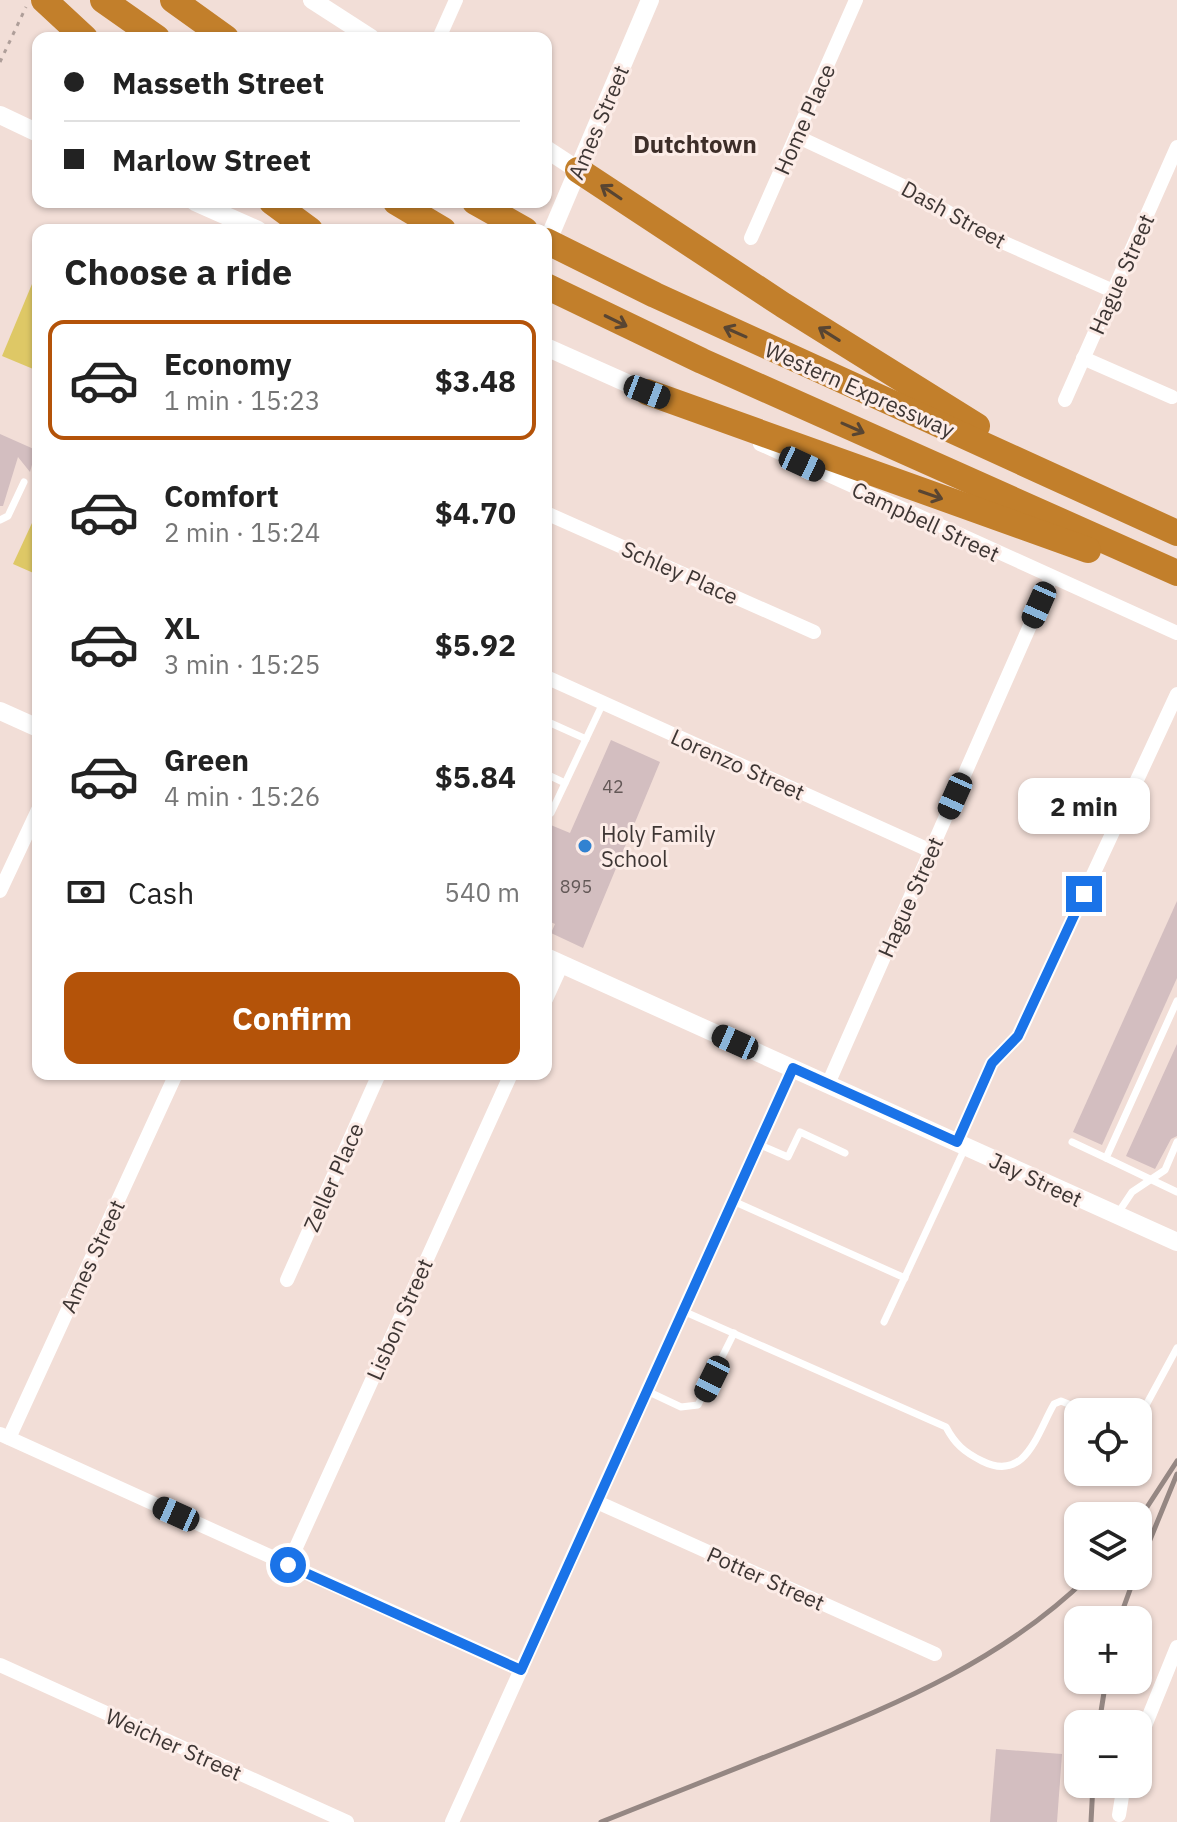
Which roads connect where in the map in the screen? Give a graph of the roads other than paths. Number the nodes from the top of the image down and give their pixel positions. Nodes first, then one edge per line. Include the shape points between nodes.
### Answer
1 (44, 0) edge
2 (103, 0) edge
3 (173, 0) edge
4 (312, 0) edge
5 (456, 0) edge
6 (650, 0) edge
7 (856, 0) edge
8 (79, 32) edge
9 (148, 32) edge
10 (218, 32) edge
11 (362, 32) edge
12 (442, 32) edge
13 (0, 115) edge
14 (32, 130) edge
15 (796, 136) junction
16 (1177, 147) edge
17 (552, 153) edge
18 (578, 170) junction
19 (208, 208) edge
20 (280, 208) edge
21 (406, 208) edge
22 (486, 208) edge
23 (242, 224) edge
24 (302, 224) edge
25 (433, 224) edge
26 (514, 224) edge
27 (552, 230) edge
28 (751, 238) dead end
29 (552, 246) edge
30 (552, 289) edge
31 (1113, 291) junction
32 (552, 350) edge
33 (1083, 358) junction
34 (647, 392) junction
35 (1172, 397) dead end
36 (1065, 400) dead end
37 (24, 482) dead end
38 (552, 516) edge
39 (0, 520) edge
40 (1170, 530) edge
41 (1177, 573) edge
42 (1051, 578) junction
43 (1177, 581) edge
44 (814, 632) dead end
45 (1177, 633) edge
46 (552, 680) edge
47 (1177, 694) edge
48 (603, 703) junction
49 (0, 711) edge
50 (552, 724) edge
51 (32, 725) edge
52 (586, 739) junction
53 (552, 777) edge
54 (565, 783) junction
55 (552, 811) edge
56 (32, 823) edge
57 (931, 851) junction
58 (0, 891) edge
59 (554, 960) edge
60 (1177, 1001) edge
61 (793, 1068) junction
62 (173, 1080) edge
63 (376, 1080) edge
64 (508, 1080) edge
65 (828, 1084) junction
66 (1072, 1142) dead end
67 (1177, 1142) edge
68 (758, 1144) junction
69 (962, 1144) junction
70 (845, 1153) dead end
71 (1106, 1158) junction
72 (1149, 1180) junction
73 (1177, 1192) edge
74 (733, 1201) junction
75 (1117, 1215) junction
76 (1177, 1242) edge
77 (905, 1278) junction
78 (287, 1280) dead end
79 (683, 1311) junction
80 (884, 1322) dead end
81 (734, 1333) junction
82 (1177, 1348) edge
83 (647, 1391) junction
84 (1150, 1398) edge
85 (1064, 1402) edge
86 (4, 1436) edge
87 (597, 1502) junction
88 (288, 1565) junction
89 (1177, 1647) edge
90 (935, 1654) dead end
91 (0, 1665) edge
92 (521, 1670) junction
93 (1151, 1710) edge
94 (1122, 1798) edge
95 (1119, 1815) dead end
96 (347, 1822) edge
97 (452, 1822) edge

1 - 8 highway
2 - 9 highway
3 - 10 highway
4 - 11 street
5 - 12 street
6 - 18 street, Ames Street
7 - 15 street, Home Place
13 - 14 street
15 - 28 street, Home Place
15 - 31 street, Dash Street via 901,185 989,236
16 - 31 street, Hague Street
17 - 18 street
18 - 27 street, Ames Street
40 -> 18 highway via 951,411
19 - 23 street
20 - 24 highway
21 - 25 highway
22 - 26 highway
40 -> 29 highway, Western Expressway
30 -> 41 highway, Western Expressway
31 - 33 street, Hague Street
32 - 34 street, Campbell Street
33 - 35 street
33 - 36 street, Hague Street
34 - 42 street, Campbell Street
34 -> 43 highway
37 - 39 lane via 8,516
38 - 44 street, Schley Place
42 - 45 street, Campbell Street
42 - 57 street, Hague Street
46 - 48 street, Lorenzo Street
47 - 69 street via 1018,1036 992,1063
48 - 52 lane
48 - 57 street, Lorenzo Street
49 - 51 street
50 - 52 lane
52 - 54 lane
53 - 54 lane
54 - 55 lane
56 - 58 street
57 - 65 street, Hague Street
59 - 61 street, Jay Street
60 - 71 lane
61 - 65 street, Jay Street
61 - 68 street
62 - 86 street, Ames Street
63 - 78 street, Zeller Place
64 - 88 street, Lisbon Street
65 - 69 street, Jay Street
66 - 71 lane
67 - 72 lane via 1165,1170
68 - 70 lane via 788,1157 800,1132
68 - 74 street
69 - 75 street, Jay Street
69 - 77 lane
71 - 72 lane
72 - 73 lane
72 - 75 lane via 1132,1192
74 - 77 lane
74 - 79 street
75 - 76 street, Jay Street
77 - 80 lane
79 - 81 lane
79 - 83 street
81 - 83 lane via 698,1405 681,1407
81 - 85 lane via 946,1427 955,1445 994,1466 1005,1468 1024,1458 1054,1404
82 - 84 lane
83 - 87 street
86 - 88 street
87 - 90 street, Potter Street
87 - 92 street
88 - 92 street
89 - 93 street
91 - 96 street, Weicher Street
92 - 97 street
94 - 95 street

